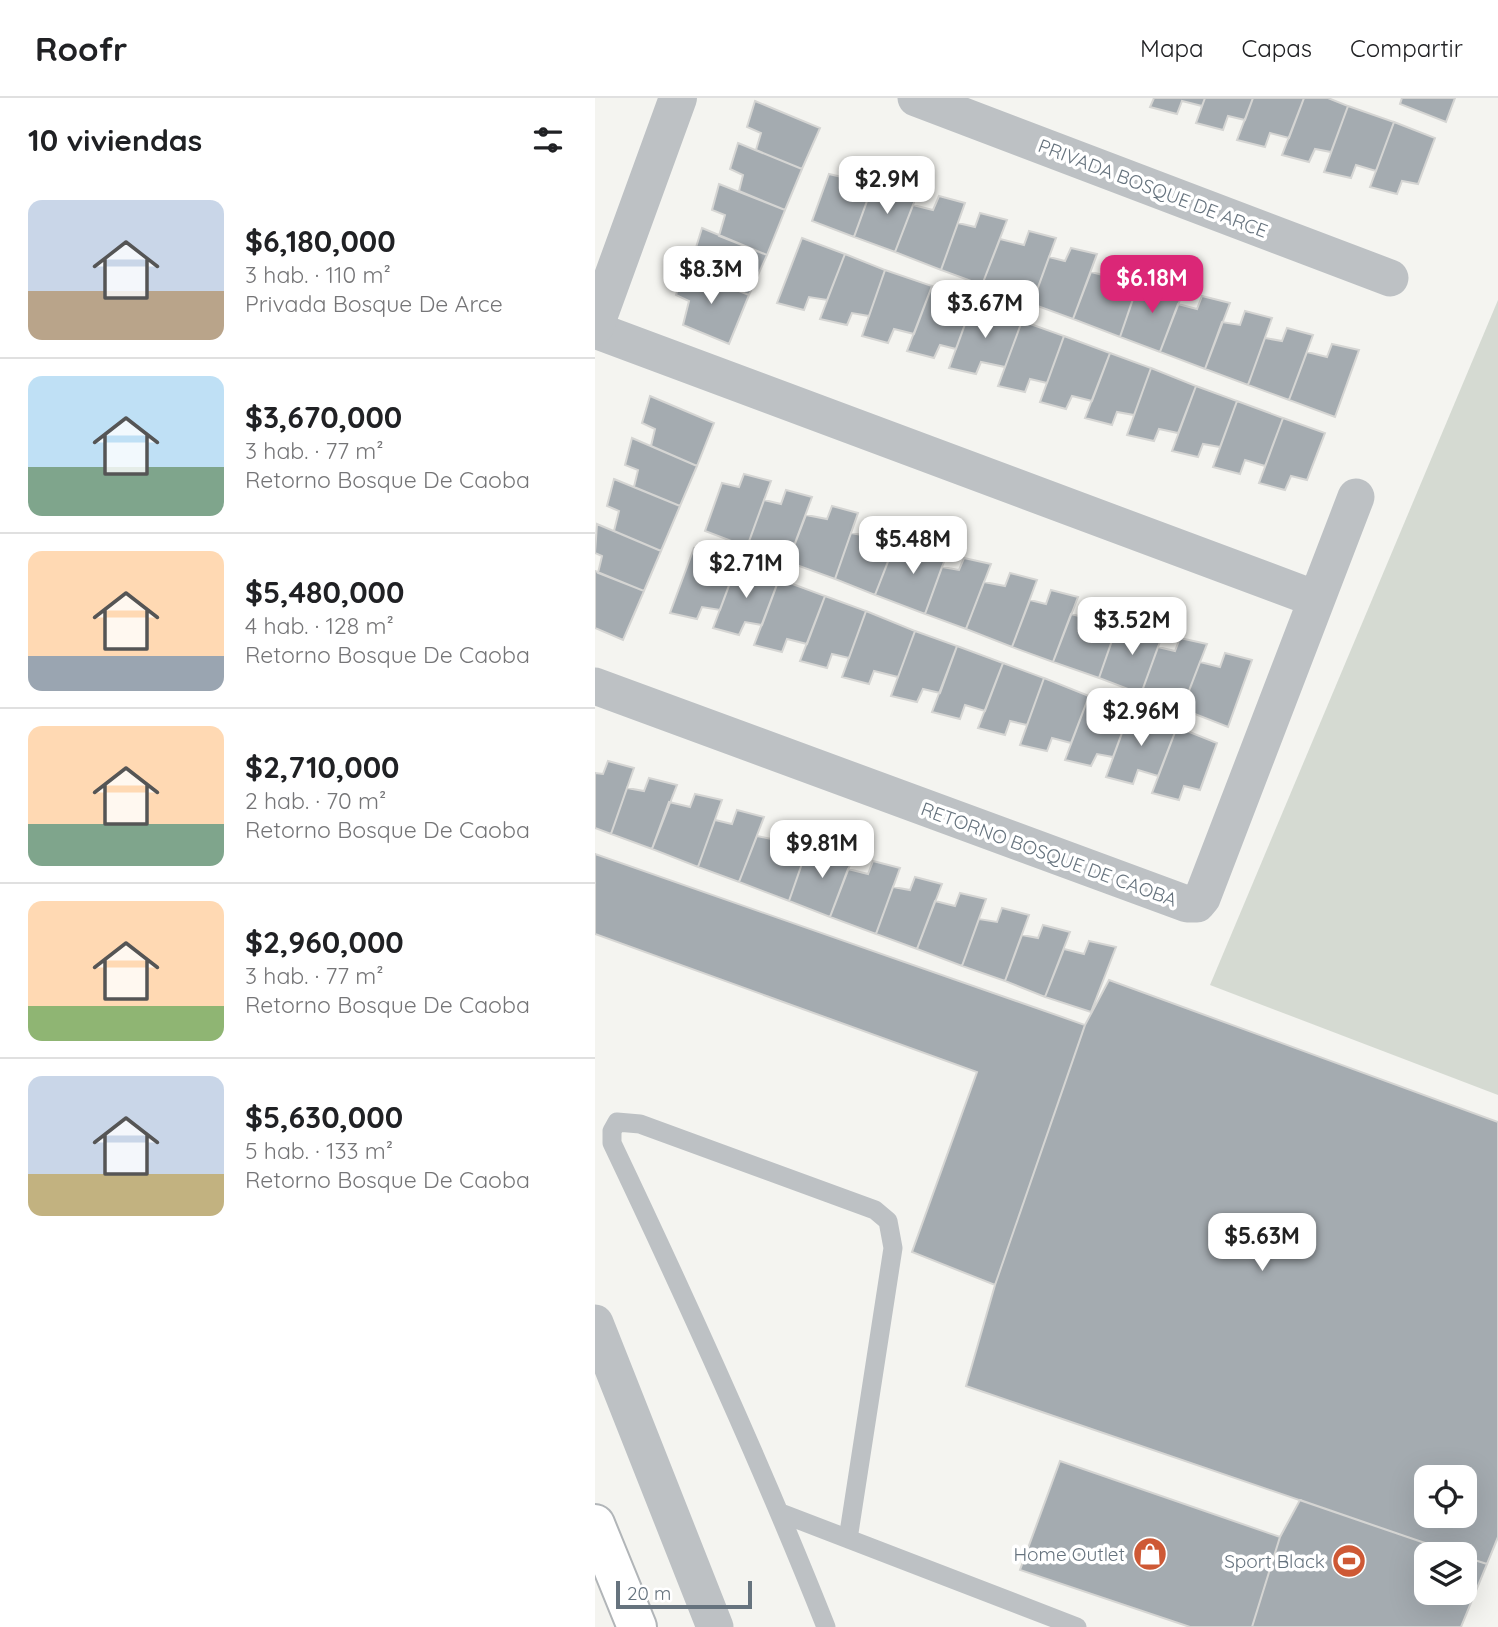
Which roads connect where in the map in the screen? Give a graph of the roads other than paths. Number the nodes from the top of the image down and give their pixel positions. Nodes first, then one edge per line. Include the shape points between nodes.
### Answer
1 (678, 98) edge
2 (916, 98) edge
3 (1390, 278) dead end
4 (595, 328) edge
5 (1356, 496) dead end
6 (1316, 599) junction
7 (595, 686) edge
8 (595, 1323) edge
9 (781, 1513) junction
10 (595, 1524) edge
11 (848, 1539) junction
12 (637, 1627) edge
13 (715, 1627) edge
14 (826, 1627) edge
15 (1077, 1627) edge

1 - 4 street
2 - 3 street, PRIVADA BOSQUE DE ARCE
4 - 6 street
5 - 6 street, RETORNO BOSQUE DE CAOBA
6 - 7 street, RETORNO BOSQUE DE CAOBA via 1197,904
8 - 13 street
9 - 11 lane
9 - 11 lane via 612,1143 617,1122 640,1124 862,1205 888,1221 893,1248
9 - 14 lane
10 - 12 main road
11 - 15 lane

